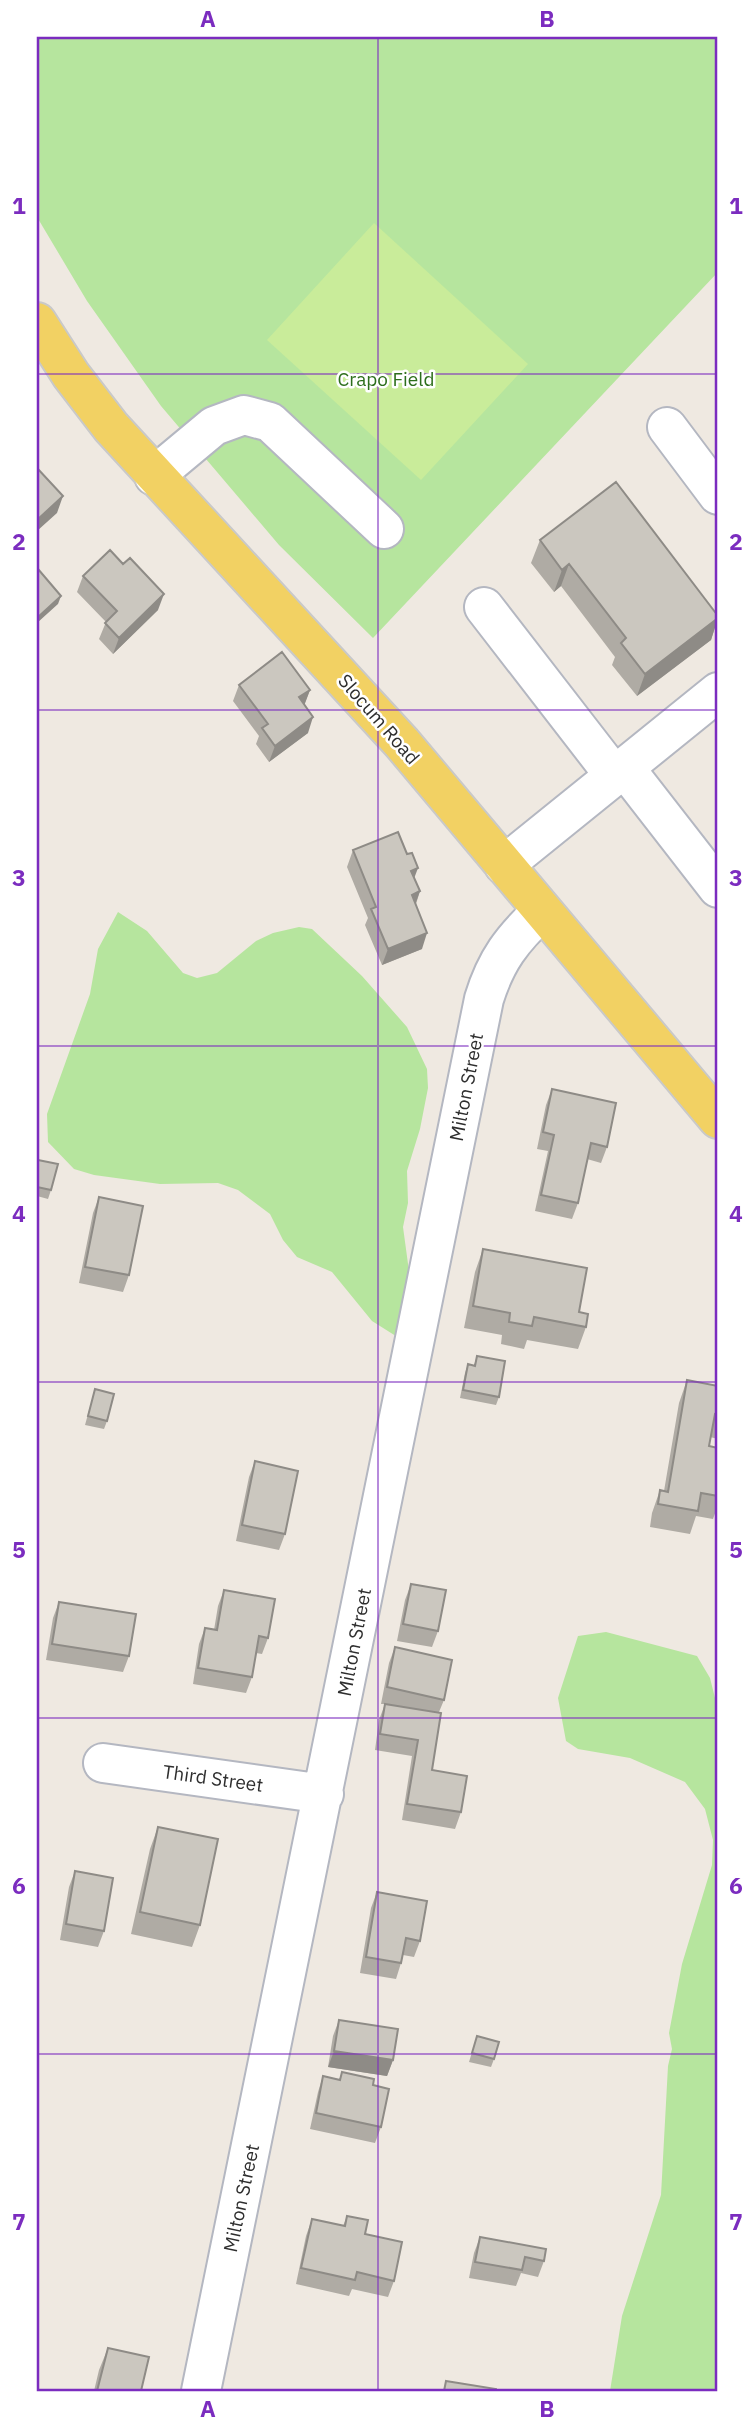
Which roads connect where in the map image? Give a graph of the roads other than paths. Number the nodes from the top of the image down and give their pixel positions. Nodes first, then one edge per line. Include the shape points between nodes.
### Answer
1 (37, 322) edge
2 (667, 427) dead end
3 (154, 476) junction
4 (718, 495) edge
5 (384, 529) dead end
6 (484, 607) dead end
7 (718, 692) edge
8 (619, 771) junction
9 (504, 865) junction
10 (718, 888) edge
11 (542, 911) junction
12 (718, 1119) edge
13 (103, 1763) dead end
14 (324, 1794) junction
15 (201, 2391) edge

1 - 3 main road, Slocum Road via 71,375
2 - 4 street
3 - 5 street via 214,426 244,415 271,422
3 - 9 main road, Slocum Road via 331,664
6 - 8 street
7 - 8 street
8 - 9 street
8 - 10 street
9 - 11 main road, Slocum Road
11 - 12 main road, Slocum Road
11 - 14 street, Milton Street via 502,955 484,999
13 - 14 street, Third Street
14 - 15 street, Milton Street

